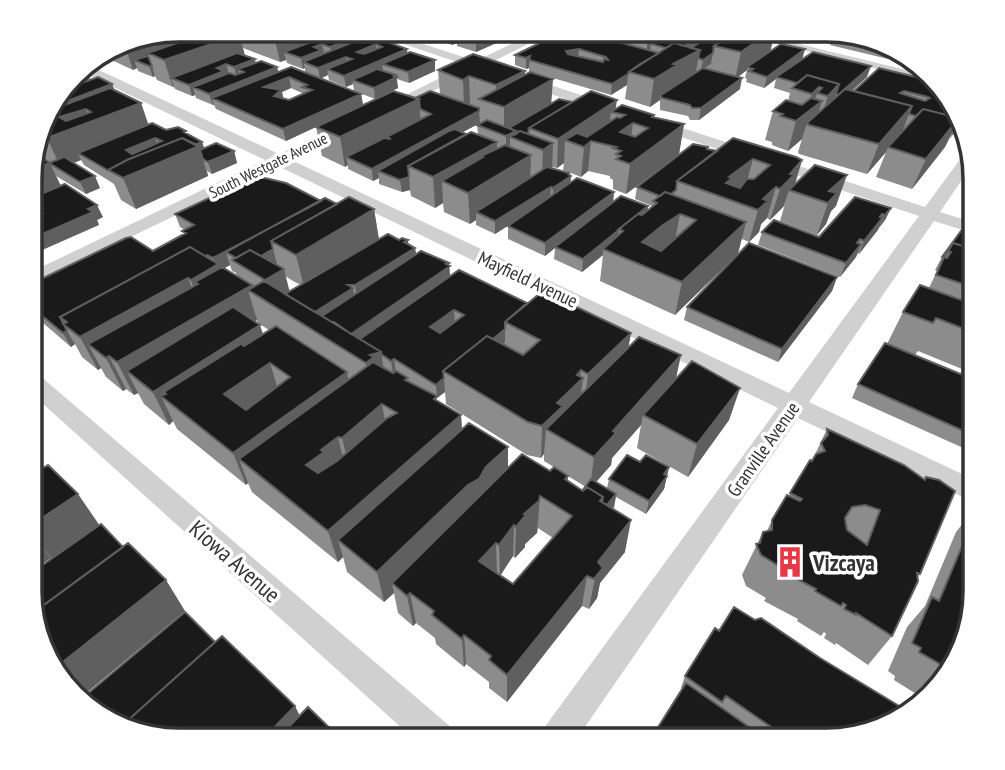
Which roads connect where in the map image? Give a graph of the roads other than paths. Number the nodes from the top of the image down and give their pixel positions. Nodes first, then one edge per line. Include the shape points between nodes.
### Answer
1 (405, 42) edge
2 (525, 42) edge
3 (777, 42) edge
4 (477, 65) junction
5 (94, 72) edge
6 (915, 75) edge
7 (619, 112) edge
8 (646, 121) edge
9 (278, 159) junction
10 (962, 168) edge
11 (929, 214) junction
12 (963, 225) edge
13 (42, 274) edge
14 (42, 391) edge
15 (794, 405) junction
16 (963, 486) edge
17 (426, 728) edge
18 (565, 728) edge

1 - 4 street
2 - 4 street, South Westgate Avenue
3 - 6 street
4 - 7 street
4 - 9 street, South Westgate Avenue
5 - 9 street, Mayfield Avenue
8 - 11 street
9 - 13 street, South Westgate Avenue
9 - 15 street, Mayfield Avenue
10 - 11 street, Granville Avenue
11 - 12 street
11 - 15 street, Granville Avenue
14 - 17 street, Kiowa Avenue
15 - 16 street, Mayfield Avenue
15 - 18 street, Granville Avenue

